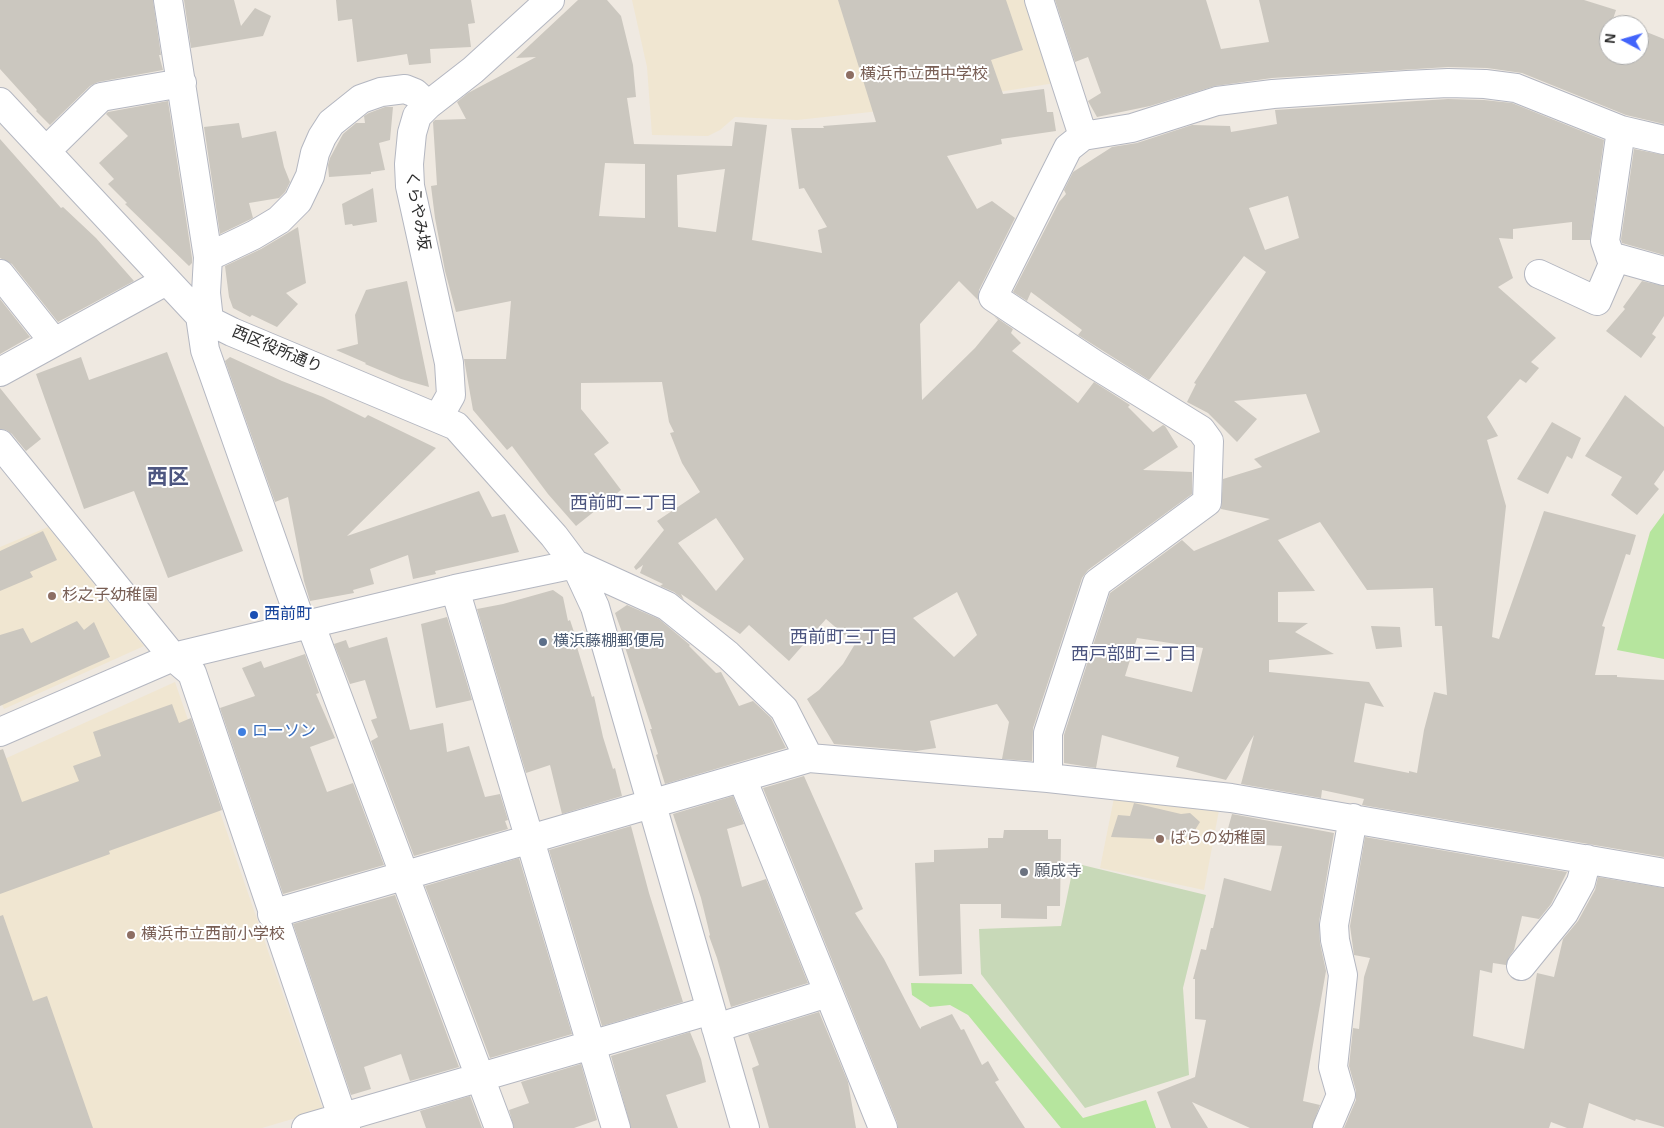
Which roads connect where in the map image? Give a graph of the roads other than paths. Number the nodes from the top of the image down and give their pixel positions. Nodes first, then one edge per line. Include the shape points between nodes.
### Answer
1 (168, 0) edge
2 (550, 0) edge
3 (1039, 0) edge
4 (182, 83) junction
5 (0, 102) edge
6 (428, 105) junction
7 (1621, 130) junction
8 (1083, 136) junction
9 (1664, 140) edge
10 (46, 151) junction
11 (1610, 256) junction
12 (208, 257) junction
13 (1664, 271) edge
14 (0, 274) edge
15 (1539, 274) dead end
16 (166, 281) junction
17 (204, 318) junction
18 (54, 342) junction
19 (0, 372) edge
20 (438, 418) junction
21 (0, 444) edge
22 (575, 564) junction
23 (455, 589) junction
24 (306, 624) junction
25 (173, 657) junction
26 (0, 732) edge
27 (809, 758) junction
28 (742, 778) junction
29 (1048, 778) junction
30 (652, 804) junction
31 (1353, 818) junction
32 (530, 839) junction
33 (1587, 859) junction
34 (1664, 872) edge
35 (405, 876) junction
36 (272, 914) junction
37 (1522, 966) dead end
38 (828, 993) junction
39 (713, 1019) junction
40 (590, 1045) junction
41 (481, 1077) junction
42 (344, 1122) edge
43 (306, 1128) edge
44 (499, 1128) edge
45 (616, 1128) edge
46 (745, 1128) edge
47 (883, 1128) edge
48 (1327, 1128) edge

1 - 4 street
2 - 6 street, くらやみ坂 via 473,70
3 - 8 street
4 - 10 street via 101,97
4 - 12 street
5 - 10 street, 西区役所通り
6 - 12 street via 405,89 381,92 361,100 331,123 322,137 298,201 279,220
6 - 20 street, くらやみ坂 via 417,116 408,164 415,213 449,363 451,396
7 - 8 street via 1516,88 1448,83 1217,101 1132,128
7 - 9 street
7 - 11 street via 1605,241
8 - 29 street via 1068,148 993,297 1201,430 1209,442 1207,502 1097,583 1048,733
10 - 16 street, 西区役所通り
11 - 13 street
11 - 15 street via 1613,264 1597,301
12 - 17 street
14 - 18 street
16 - 17 street, 西区役所通り
16 - 18 street
17 - 20 street, 西区役所通り
17 - 24 street via 205,350
18 - 19 street
20 - 22 street, 西区役所通り via 456,426
21 - 25 street
22 - 23 street
22 - 27 street via 667,606 728,655 784,709
22 - 30 street, 西区役所通り via 595,607
23 - 24 street
23 - 32 street
24 - 25 street
24 - 35 street
25 - 26 street
25 - 36 street via 192,673
27 - 28 street
27 - 29 street
28 - 30 street
28 - 38 street
29 - 31 street via 1230,798
30 - 32 street
30 - 39 street, 西区役所通り
31 - 33 street
31 - 48 street via 1334,925 1342,975 1333,1068 1341,1095
32 - 35 street
32 - 40 street
33 - 34 street
33 - 37 street via 1581,882 1567,907
35 - 36 street
35 - 41 street
36 - 42 street
38 - 39 street
38 - 47 street
39 - 40 street
39 - 46 street, 西区役所通り
40 - 41 street
40 - 45 street
41 - 42 street
41 - 44 street
42 - 43 street

